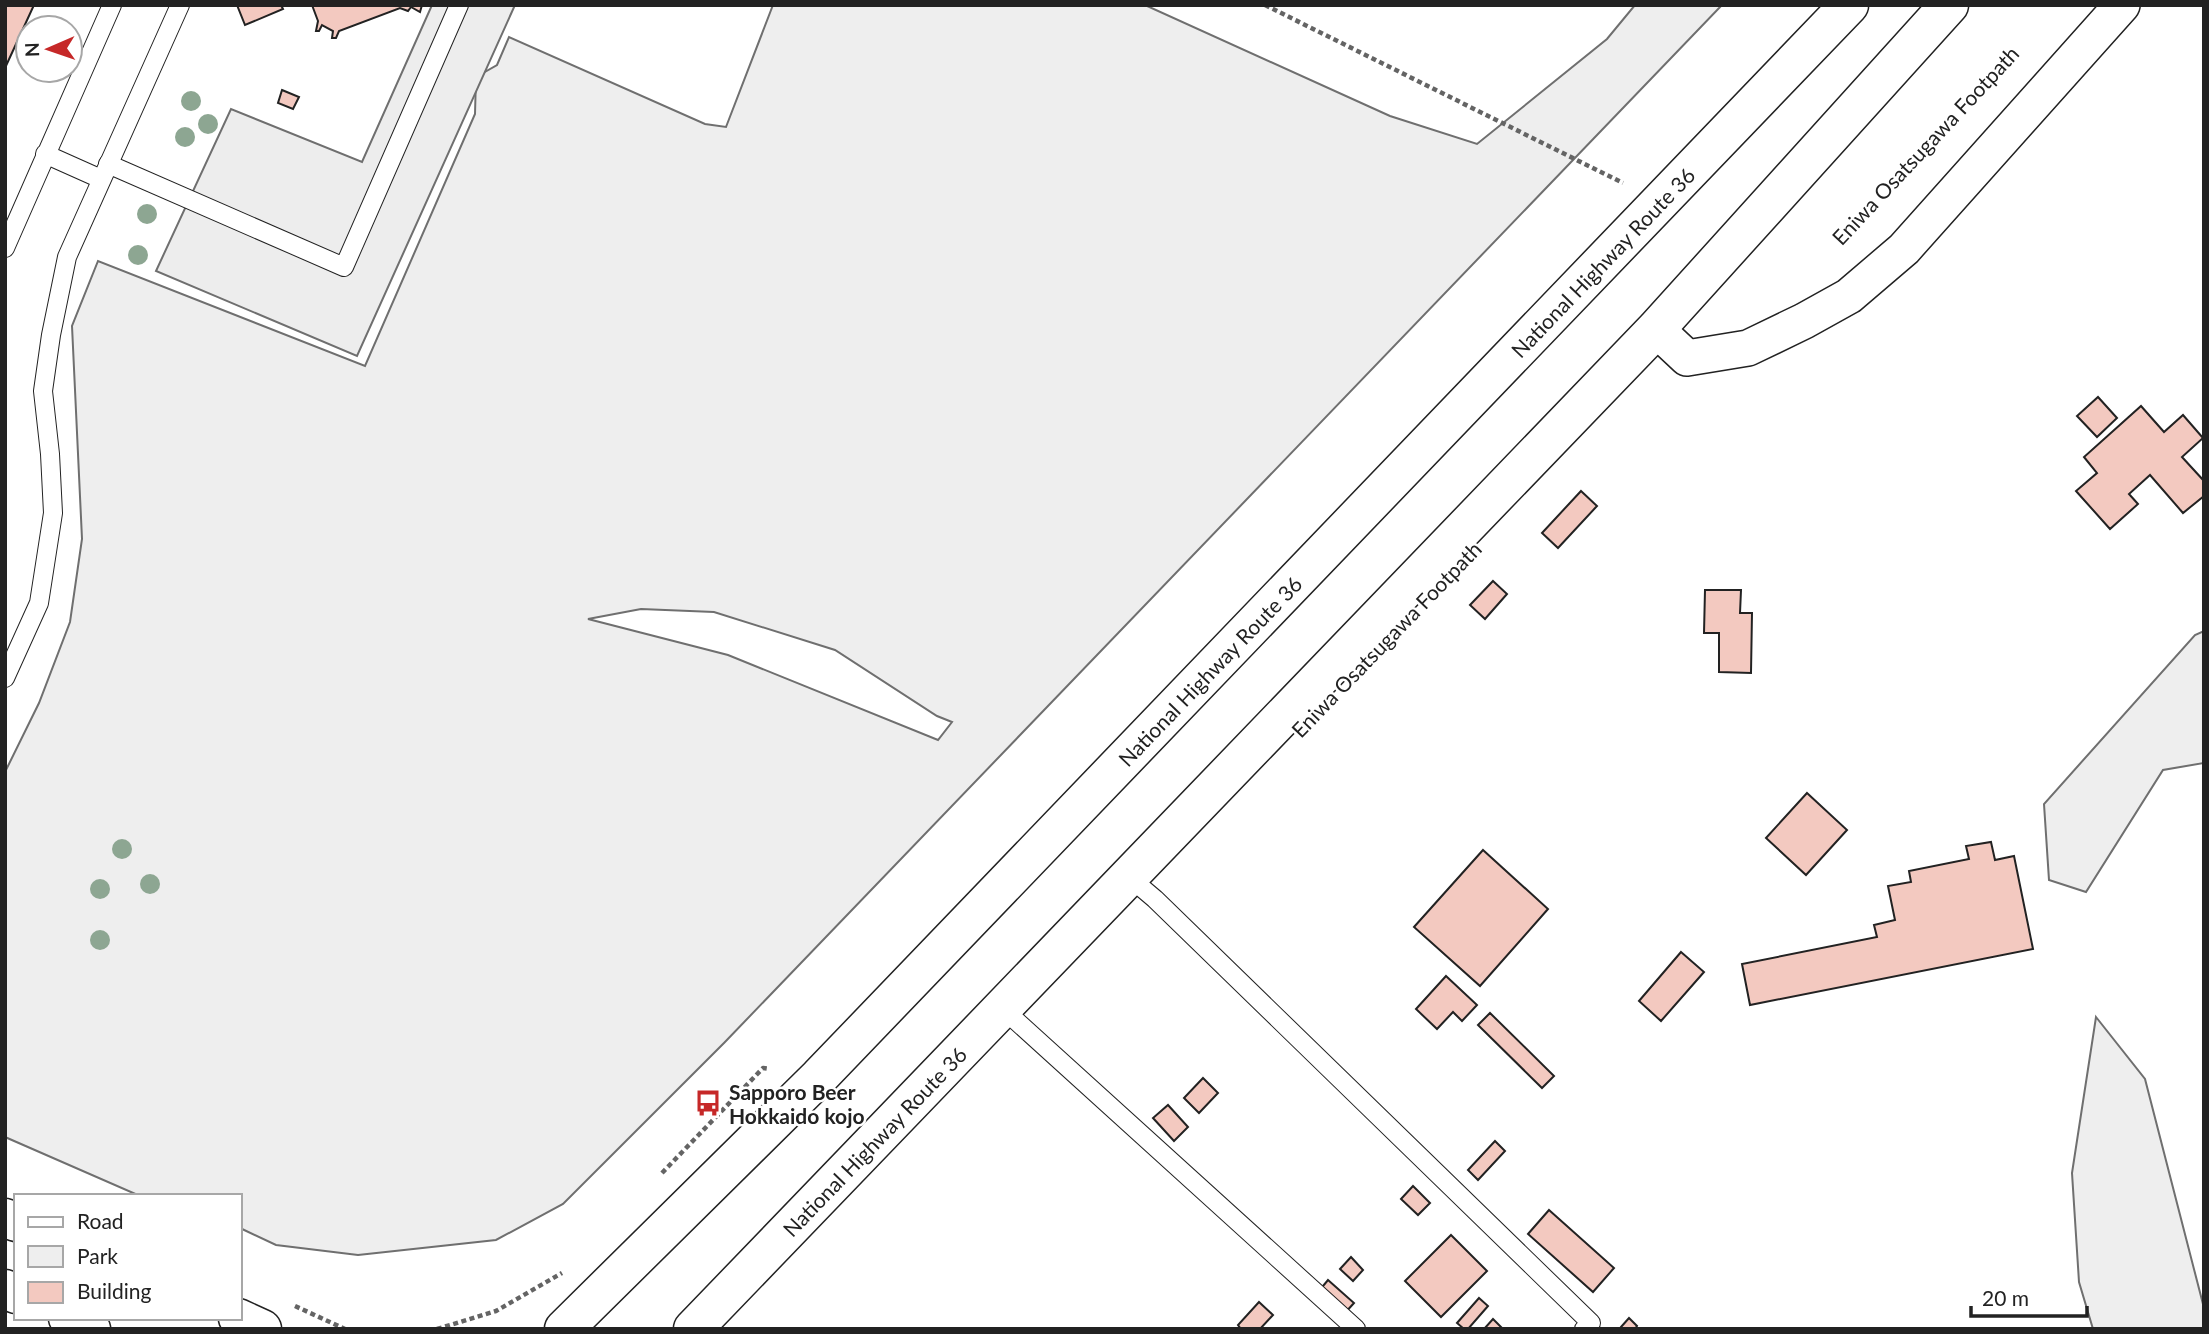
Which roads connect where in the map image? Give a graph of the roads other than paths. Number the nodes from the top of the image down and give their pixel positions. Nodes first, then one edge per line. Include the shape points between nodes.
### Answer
1 (112, 5) edge
2 (180, 5) edge
3 (459, 5) edge
4 (1849, 5) edge
5 (1949, 5) edge
6 (2122, 5) edge
7 (45, 154) junction
8 (105, 172) junction
9 (5, 248) edge
10 (1657, 329) junction
11 (5, 678) edge
12 (1129, 877) junction
13 (1002, 1008) junction
14 (72, 1320) edge
15 (242, 1320) edge
16 (91, 1329) edge
17 (262, 1329) edge
18 (564, 1329) edge
19 (693, 1329) edge
20 (1356, 1329) edge
21 (1584, 1329) edge

1 - 7 lane
2 - 8 lane
3 - 8 lane via 344,267
4 - 18 highway, National Highway Route 36 via 819,1077
5 - 10 highway, National Highway Route 36
6 - 10 street via 1904,249 1849,296 1748,348 1687,358
7 - 8 lane
7 - 9 lane
8 - 11 lane via 67,257 51,335 43,391 53,513 39,603
10 - 12 highway, National Highway Route 36
12 - 13 highway, National Highway Route 36
12 - 21 lane via 1591,1323
13 - 19 highway, National Highway Route 36
13 - 20 lane
14 - 16 highway
15 - 17 highway

